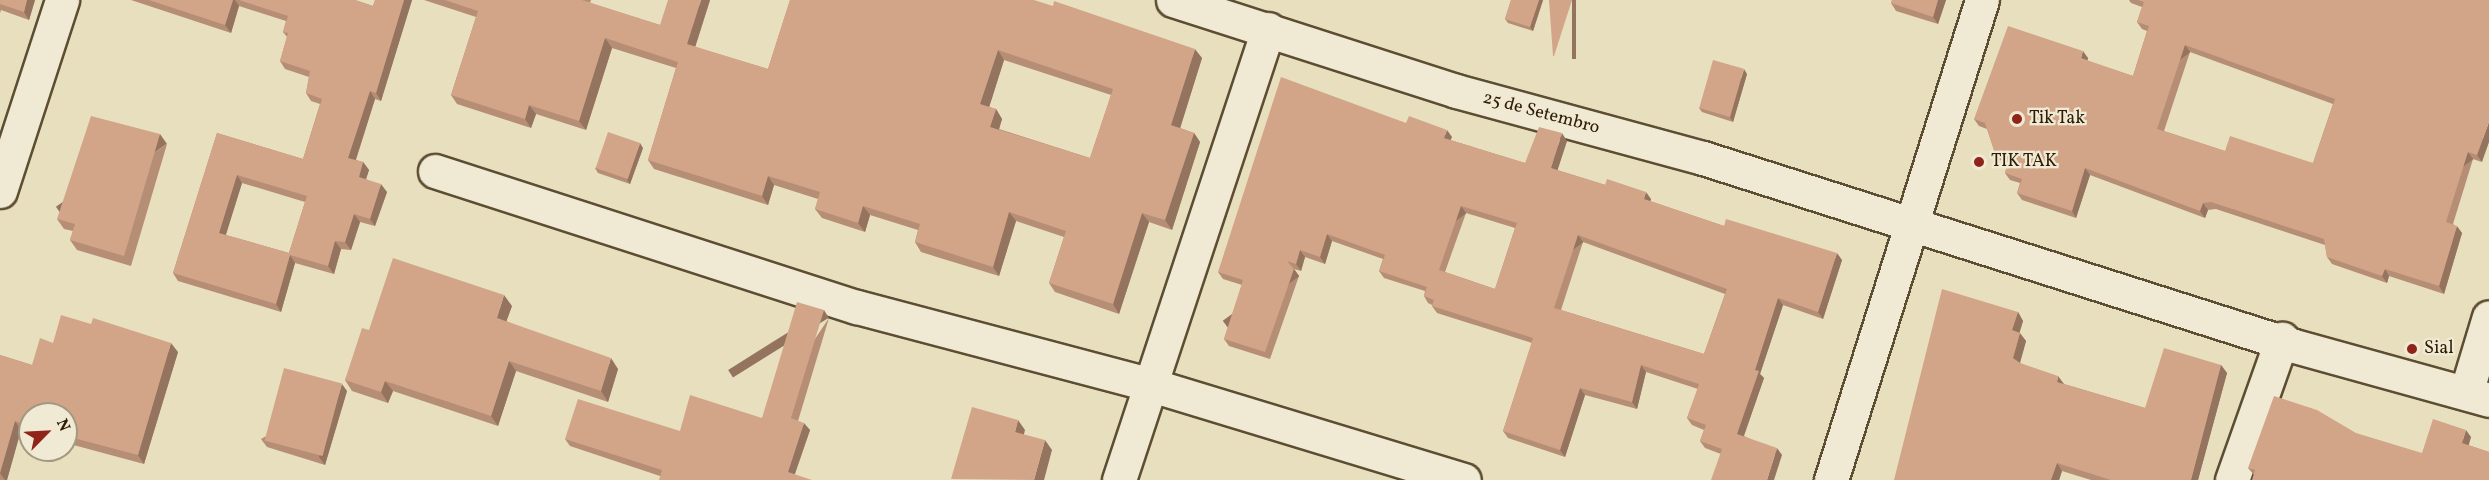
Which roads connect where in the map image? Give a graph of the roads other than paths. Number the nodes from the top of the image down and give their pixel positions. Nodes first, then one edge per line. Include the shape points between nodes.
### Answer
1 (62, 0) edge
2 (1173, 0) edge
3 (1982, 0) edge
4 (1268, 30) junction
5 (435, 171) dead end
6 (0, 191) edge
7 (1911, 223) junction
8 (2489, 317) edge
9 (2282, 339) junction
10 (1148, 384) junction
11 (2477, 397) edge
12 (1119, 480) edge
13 (1464, 480) edge
14 (1831, 480) edge
15 (2232, 480) edge

1 - 6 street
2 - 4 street, 25 de Setembro
3 - 7 street
4 - 7 street, 25 de Setembro via 1456,92 1703,158
4 - 10 street
5 - 10 street via 857,307
7 - 9 street, 25 de Setembro
7 - 14 street
8 - 11 street
9 - 11 street, 25 de Setembro
9 - 15 street
10 - 12 street
10 - 13 street

